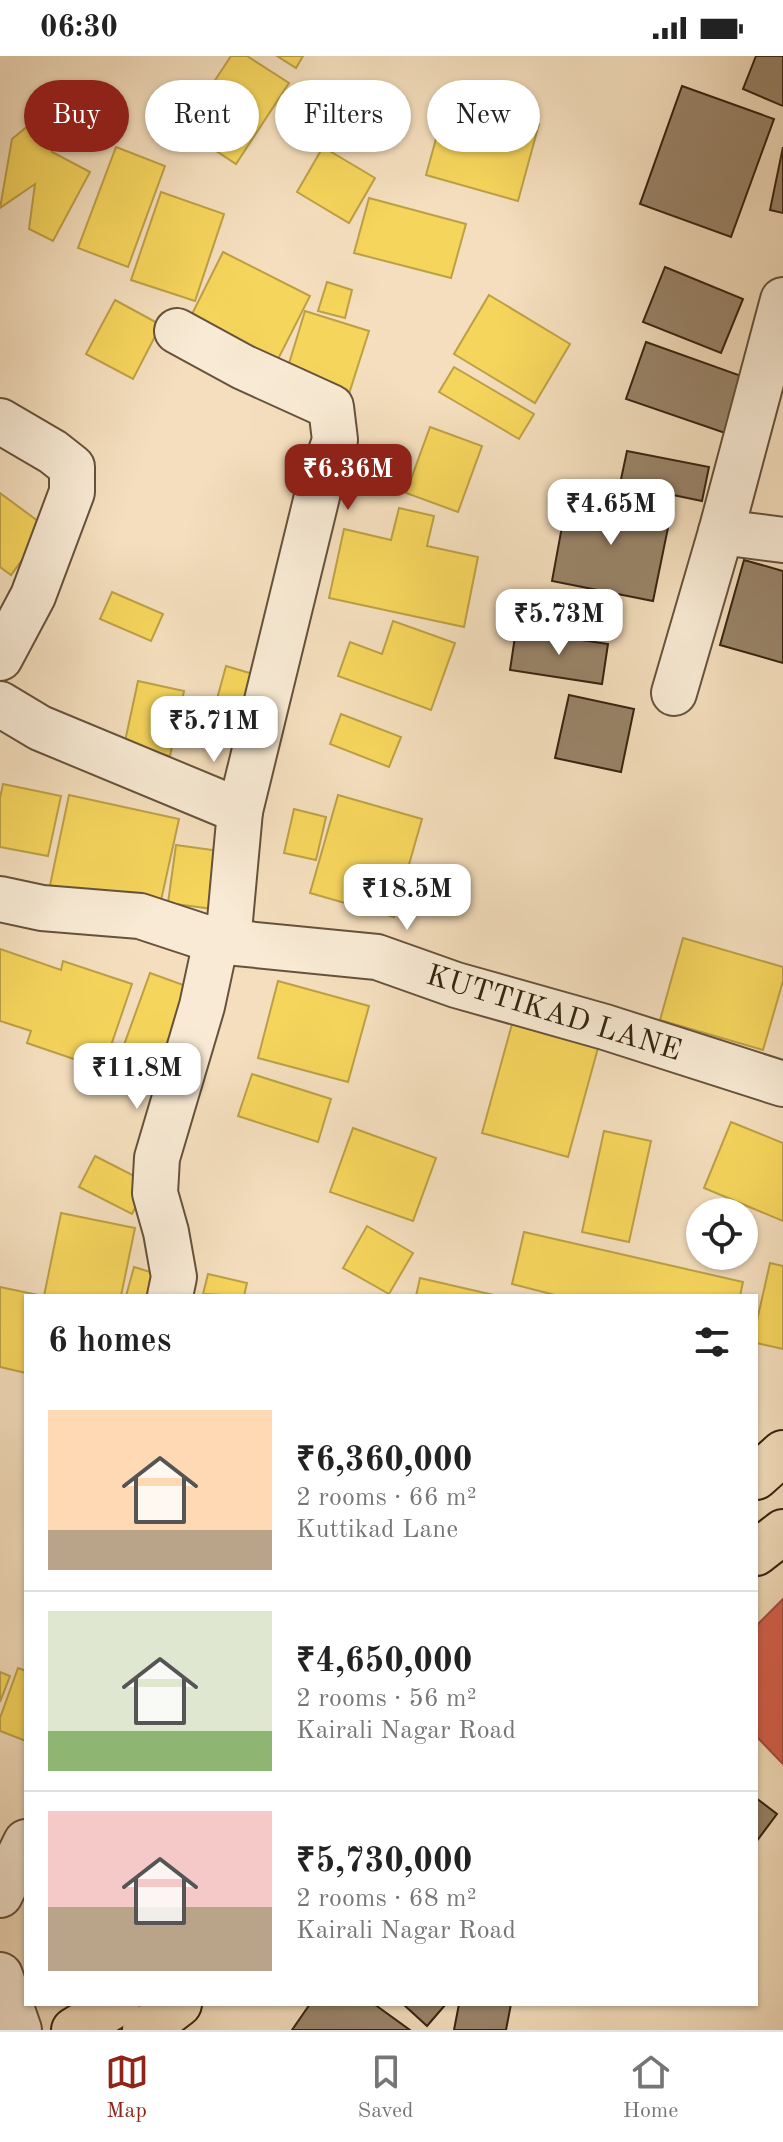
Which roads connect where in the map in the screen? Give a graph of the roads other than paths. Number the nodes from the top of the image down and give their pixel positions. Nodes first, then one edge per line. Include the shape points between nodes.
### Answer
1 (783, 300) edge
2 (177, 331) dead end
3 (0, 421) edge
4 (721, 532) junction
5 (783, 540) edge
6 (0, 658) edge
7 (674, 693) dead end
8 (0, 704) edge
9 (240, 811) junction
10 (0, 899) edge
11 (222, 941) junction
12 (783, 1084) edge
13 (170, 1294) edge
14 (783, 1453) edge
15 (758, 1475) edge
16 (783, 1532) edge
17 (758, 1551) edge
18 (24, 1846) edge
19 (0, 1895) edge
20 (0, 1975) edge
21 (114, 2006) edge
22 (176, 2006) edge
23 (19, 2030) edge
24 (74, 2030) edge
25 (145, 2030) edge

1 - 4 street
2 - 9 street via 331,407 335,440
3 - 6 street via 72,467 72,492 33,596
4 - 5 street
4 - 7 street
8 - 9 street via 40,728
9 - 11 street
10 - 11 street, KUTTIKAD LANE via 140,916
11 - 12 street, KUTTIKAD LANE via 377,957
11 - 13 street via 157,1158 155,1193 174,1277
14 - 15 main road
16 - 17 main road
18 - 19 street
20 - 23 street
21 - 24 main road
22 - 25 main road

